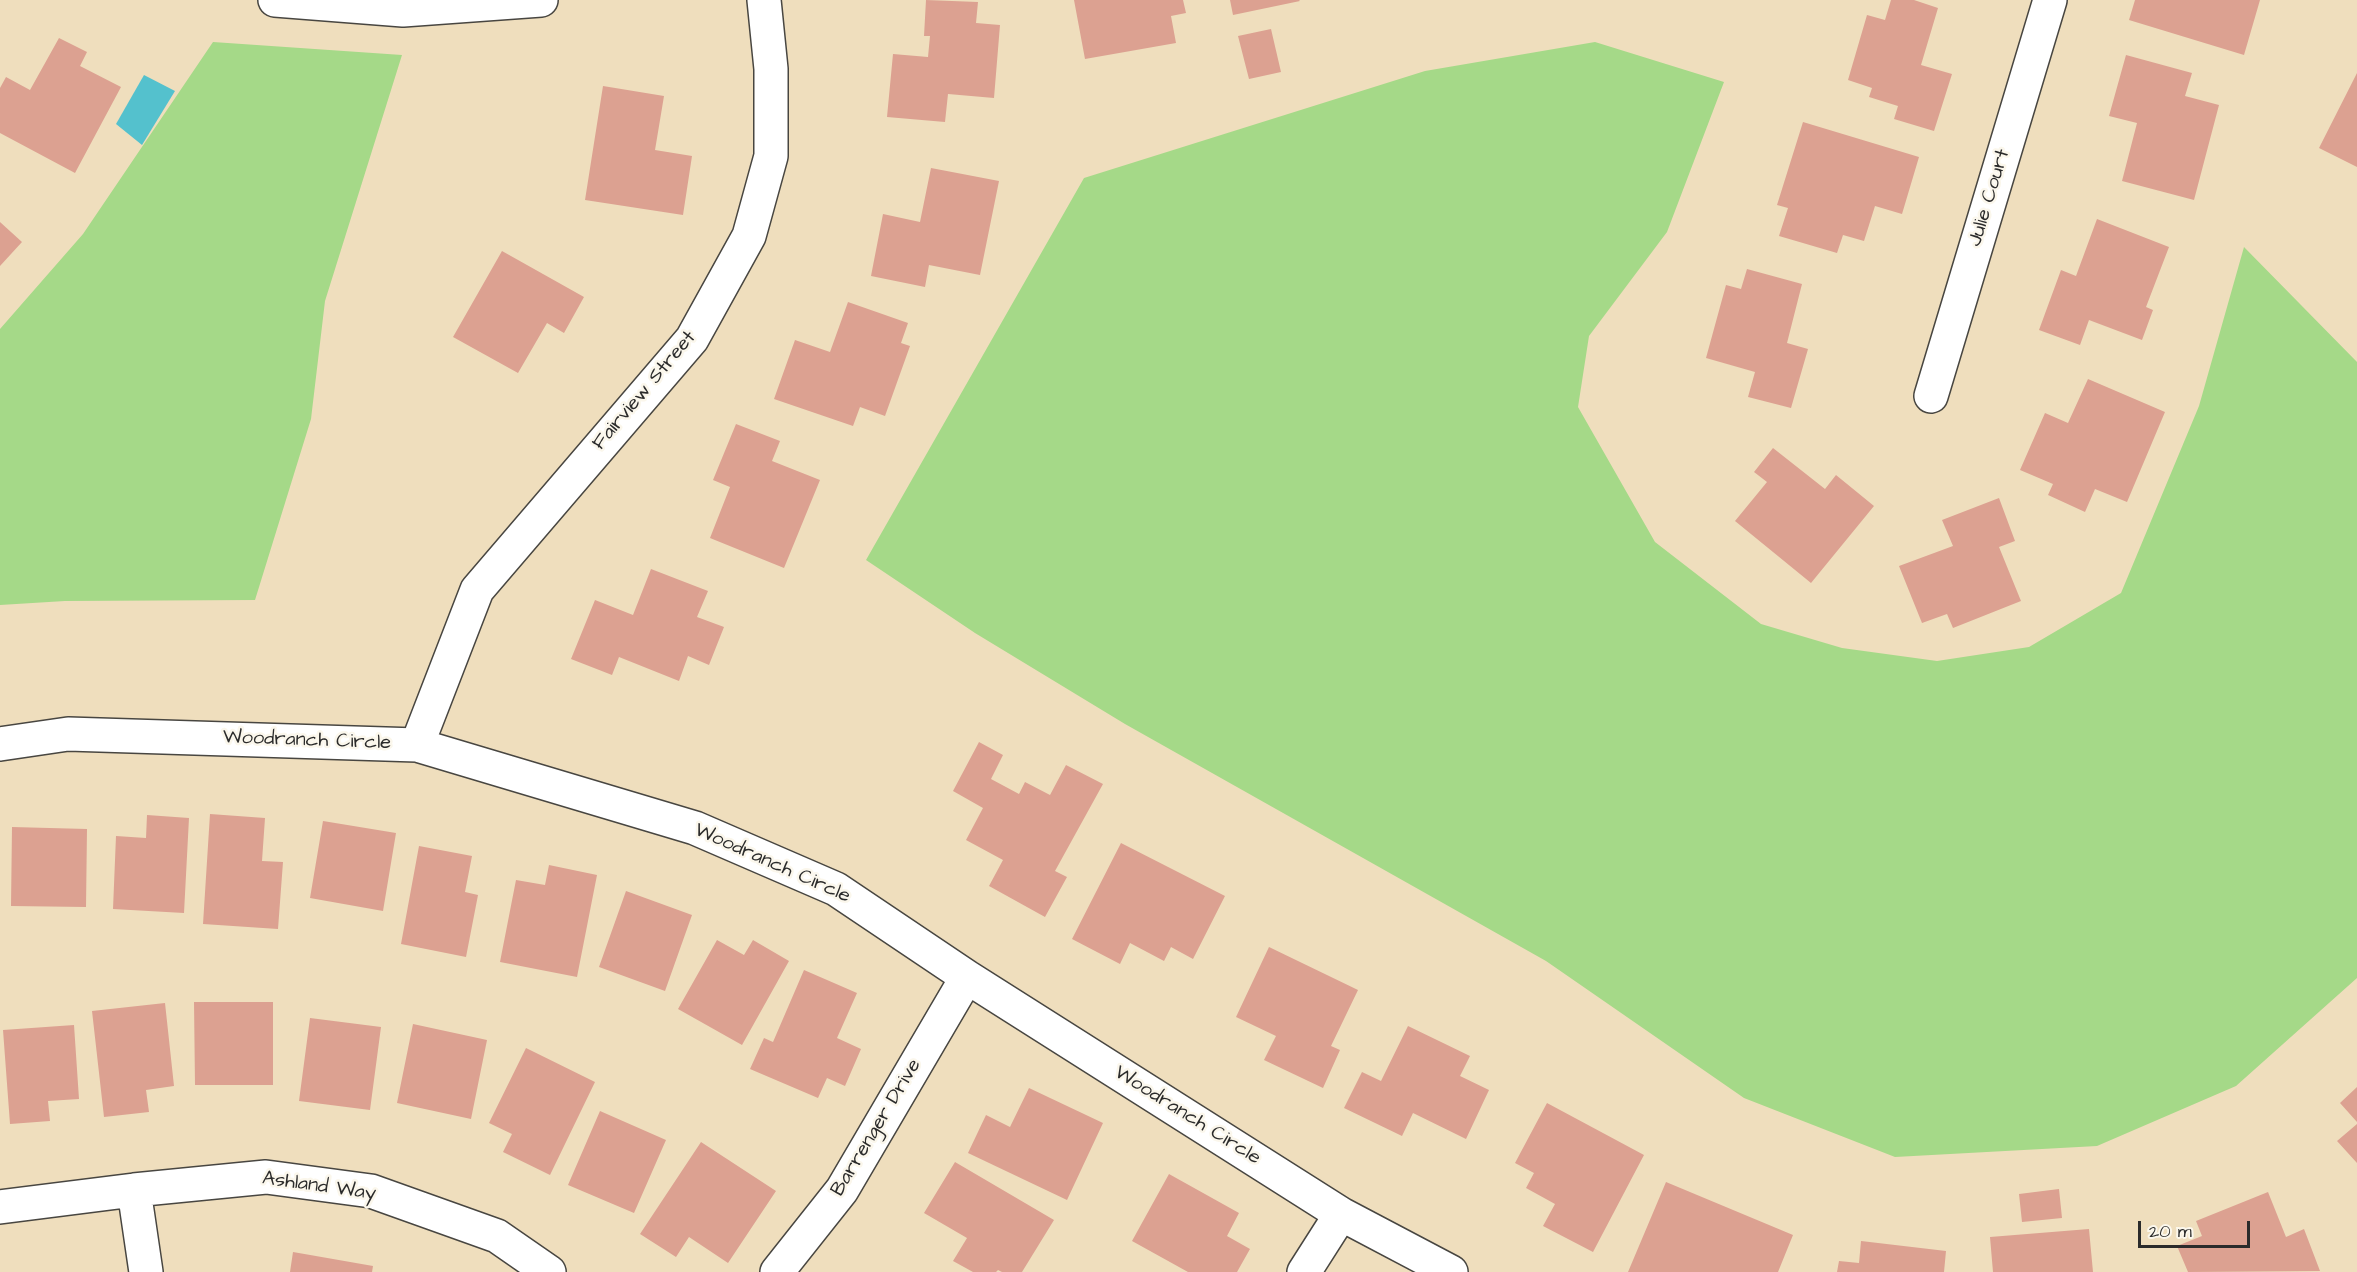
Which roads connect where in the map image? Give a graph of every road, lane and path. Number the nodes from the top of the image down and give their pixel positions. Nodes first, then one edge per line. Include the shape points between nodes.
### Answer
1 (275, 0) edge
2 (542, 0) edge
3 (764, 0) edge
4 (2050, 0) edge
5 (1931, 396) dead end
6 (0, 744) edge
7 (417, 745) junction
8 (967, 977) junction
9 (134, 1190) junction
10 (0, 1207) edge
11 (1341, 1214) junction
12 (146, 1272) edge
13 (549, 1272) edge
14 (777, 1272) edge
15 (1304, 1272) edge
16 (1451, 1272) edge

1 - 2 street via 403,10
3 - 7 street, Fairview Street via 771,69 771,156 749,236 692,339 477,590
4 - 5 street, Julie Court
6 - 7 street, Woodranch Circle via 68,734
7 - 8 street, Woodranch Circle via 695,828 836,889
8 - 11 street, Woodranch Circle
8 - 14 street, Barrenger Drive via 842,1190
9 - 10 street, Ashland Way
9 - 12 street
9 - 13 street, Ashland Way via 266,1177 371,1191 497,1236
11 - 15 street
11 - 16 street, Woodranch Circle

